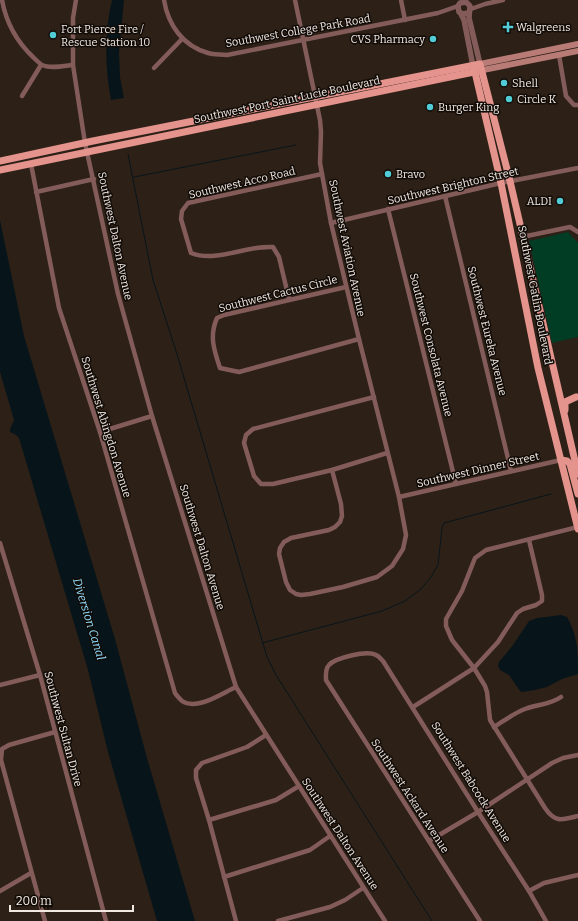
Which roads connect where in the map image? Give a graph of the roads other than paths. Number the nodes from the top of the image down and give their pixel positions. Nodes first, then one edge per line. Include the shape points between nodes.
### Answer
1 (2, 0) edge
2 (76, 0) edge
3 (164, 0) edge
4 (295, 0) edge
5 (400, 0) edge
6 (503, 0) edge
7 (464, 6) edge
8 (405, 20) junction
9 (182, 39) junction
10 (303, 41) junction
11 (578, 44) edge
12 (578, 51) edge
13 (559, 55) junction
14 (41, 64) junction
15 (73, 65) junction
16 (154, 68) dead end
17 (478, 68) junction
18 (22, 96) dead end
19 (316, 97) junction
20 (318, 105) junction
21 (578, 106) edge
22 (85, 143) junction
23 (88, 151) junction
24 (0, 161) edge
25 (31, 164) junction
26 (578, 168) edge
27 (0, 170) edge
28 (322, 174) junction
29 (94, 179) junction
30 (510, 181) junction
31 (501, 183) junction
32 (36, 192) junction
33 (445, 196) junction
34 (388, 209) junction
35 (332, 223) junction
36 (578, 232) edge
37 (522, 237) junction
38 (346, 286) junction
39 (289, 299) junction
40 (358, 339) junction
41 (560, 395) junction
42 (374, 397) junction
43 (549, 414) junction
44 (152, 416) junction
45 (100, 432) junction
46 (571, 443) junction
47 (387, 453) junction
48 (576, 456) edge
49 (561, 460) junction
50 (332, 470) junction
51 (511, 471) junction
52 (578, 474) edge
53 (456, 484) junction
54 (578, 494) edge
55 (399, 497) junction
56 (578, 528) edge
57 (529, 540) junction
58 (0, 543) edge
59 (377, 655) joint
60 (474, 668) junction
61 (40, 675) junction
62 (0, 685) edge
63 (236, 687) junction
64 (561, 697) dead end
65 (413, 707) junction
66 (494, 727) junction
67 (55, 732) junction
68 (266, 735) junction
69 (578, 755) edge
70 (527, 779) junction
71 (298, 786) junction
72 (478, 812) junction
73 (578, 816) edge
74 (209, 820) junction
75 (330, 836) junction
76 (429, 841) junction
77 (31, 873) junction
78 (578, 875) edge
79 (224, 877) junction
80 (363, 888) junction
81 (0, 891) edge
82 (529, 891) junction
83 (45, 921) edge
84 (106, 921) edge
85 (236, 921) edge
86 (278, 921) edge
87 (386, 921) edge
88 (480, 921) edge
89 (546, 921) edge

1 - 14 street via 5,16 13,33
2 - 15 street, Southwest Dalton Avenue via 73,18
3 - 9 street, Southwest College Park Road via 172,24
4 - 10 street, Southwest Aviation Avenue
5 - 8 street
6 - 7 street, Southwest College Park Road
7 - 8 street, Southwest College Park Road
7 - 17 street via 464,20
8 - 10 street, Southwest College Park Road
9 - 10 street, Southwest College Park Road via 209,53 227,55
9 - 16 street
10 - 19 street, Southwest Aviation Avenue
11 - 17 main road, Southwest Port Saint Lucie Boulevard
12 - 13 main road, Southwest Port Saint Lucie Boulevard
13 - 17 main road, Southwest Port Saint Lucie Boulevard
13 - 21 street via 566,96
14 - 15 street via 55,67
14 - 18 street
15 - 22 street, Southwest Dalton Avenue
17 - 19 main road, Southwest Port Saint Lucie Boulevard
17 - 20 main road, Southwest Port Saint Lucie Boulevard
17 - 30 main road, Southwest Gatlin Boulevard
17 - 31 main road, Southwest Gatlin Boulevard
19 - 20 street, Southwest Aviation Avenue
19 - 22 main road, Southwest Port Saint Lucie Boulevard
20 - 23 main road, Southwest Port Saint Lucie Boulevard
20 - 28 street, Southwest Aviation Avenue
22 - 23 street, Southwest Dalton Avenue
22 - 24 main road, Southwest Port Saint Lucie Boulevard
23 - 25 main road, Southwest Port Saint Lucie Boulevard
23 - 29 street, Southwest Dalton Avenue
25 - 27 main road, Southwest Port Saint Lucie Boulevard
25 - 32 street, Southwest Abingdon Avenue
26 - 30 street, Southwest Brighton Street
28 - 35 street, Southwest Aviation Avenue
28 - 39 street, Southwest Acco Road via 188,203 182,211 181,219 191,253 215,256 262,246 273,247 279,257
29 - 32 street
29 - 44 street, Southwest Dalton Avenue via 118,294
30 - 31 street, Southwest Brighton Street
30 - 37 main road, Southwest Gatlin Boulevard
31 - 33 street, Southwest Brighton Street
31 - 43 main road, Southwest Gatlin Boulevard
32 - 45 street, Southwest Abingdon Avenue via 59,308
33 - 34 street, Southwest Brighton Street
33 - 51 street, Southwest Eureka Avenue
34 - 35 street, Southwest Brighton Street
34 - 53 street, Southwest Consolata Avenue
35 - 38 street, Southwest Aviation Avenue
36 - 37 street via 570,227
37 - 41 main road, Southwest Gatlin Boulevard
38 - 39 street, Southwest Cactus Circle
38 - 40 street, Southwest Aviation Avenue
39 - 40 street, Southwest Cactus Circle via 217,318 212,328 214,350 220,368 239,372
40 - 42 street, Southwest Aviation Avenue
41 - 46 main road, Southwest Gatlin Boulevard
41 - 46 main road via 576,397 564,403
42 - 47 street, Southwest Aviation Avenue
42 - 50 street via 253,429 246,435 244,443 254,476 261,484 273,484
43 - 48 main road via 554,421 562,450 566,454
43 - 49 main road, Southwest Gatlin Boulevard
44 - 45 street
44 - 63 street, Southwest Dalton Avenue
45 - 63 street, Southwest Abingdon Avenue via 175,694 192,704 204,702
46 - 48 main road, Southwest Gatlin Boulevard
47 - 50 street
47 - 55 street, Southwest Aviation Avenue
48 - 52 main road, Southwest Gatlin Boulevard
49 - 51 street, Southwest Dinner Street
49 - 54 main road via 570,464
49 - 56 main road, Southwest Gatlin Boulevard
50 - 55 street, Southwest Aviation Avenue via 341,504 340,522 329,530 291,538 280,548 279,554 286,582 293,593 301,595 343,587 377,577 392,566 403,549 406,535
51 - 53 street, Southwest Dinner Street
53 - 55 street, Southwest Dinner Street
56 - 57 street
57 - 60 street via 542,601 520,610 498,642
57 - 60 street via 486,550 475,558 462,591 446,619 452,640
58 - 61 street, Southwest Sultan Drive
59 - 65 street, Southwest Babcock Avenue
59 - 76 street, Southwest Ackard Avenue via 368,653 334,661 326,670 326,680
60 - 65 street
60 - 66 street via 485,686 489,715
61 - 62 street
61 - 67 street, Southwest Sultan Drive
63 - 68 street, Southwest Dalton Avenue
64 - 66 street via 554,702 526,708
65 - 72 street, Southwest Babcock Avenue
66 - 70 street
67 - 77 street via 2,749 2,764
67 - 84 street, Southwest Sultan Drive
68 - 71 street, Southwest Dalton Avenue
68 - 74 street via 247,747 202,763 196,770 196,778
69 - 70 street via 552,763
70 - 72 street
70 - 73 street via 552,817 560,820
71 - 74 street via 276,800
71 - 75 street, Southwest Dalton Avenue
72 - 76 street
72 - 82 street, Southwest Babcock Avenue
74 - 79 street
75 - 79 street via 310,850
75 - 80 street, Southwest Dalton Avenue
76 - 88 street, Southwest Ackard Avenue
77 - 81 street
77 - 83 street
78 - 82 street via 544,883
79 - 85 street
80 - 86 street via 330,907
80 - 87 street, Southwest Dalton Avenue
82 - 89 street, Southwest Babcock Avenue

